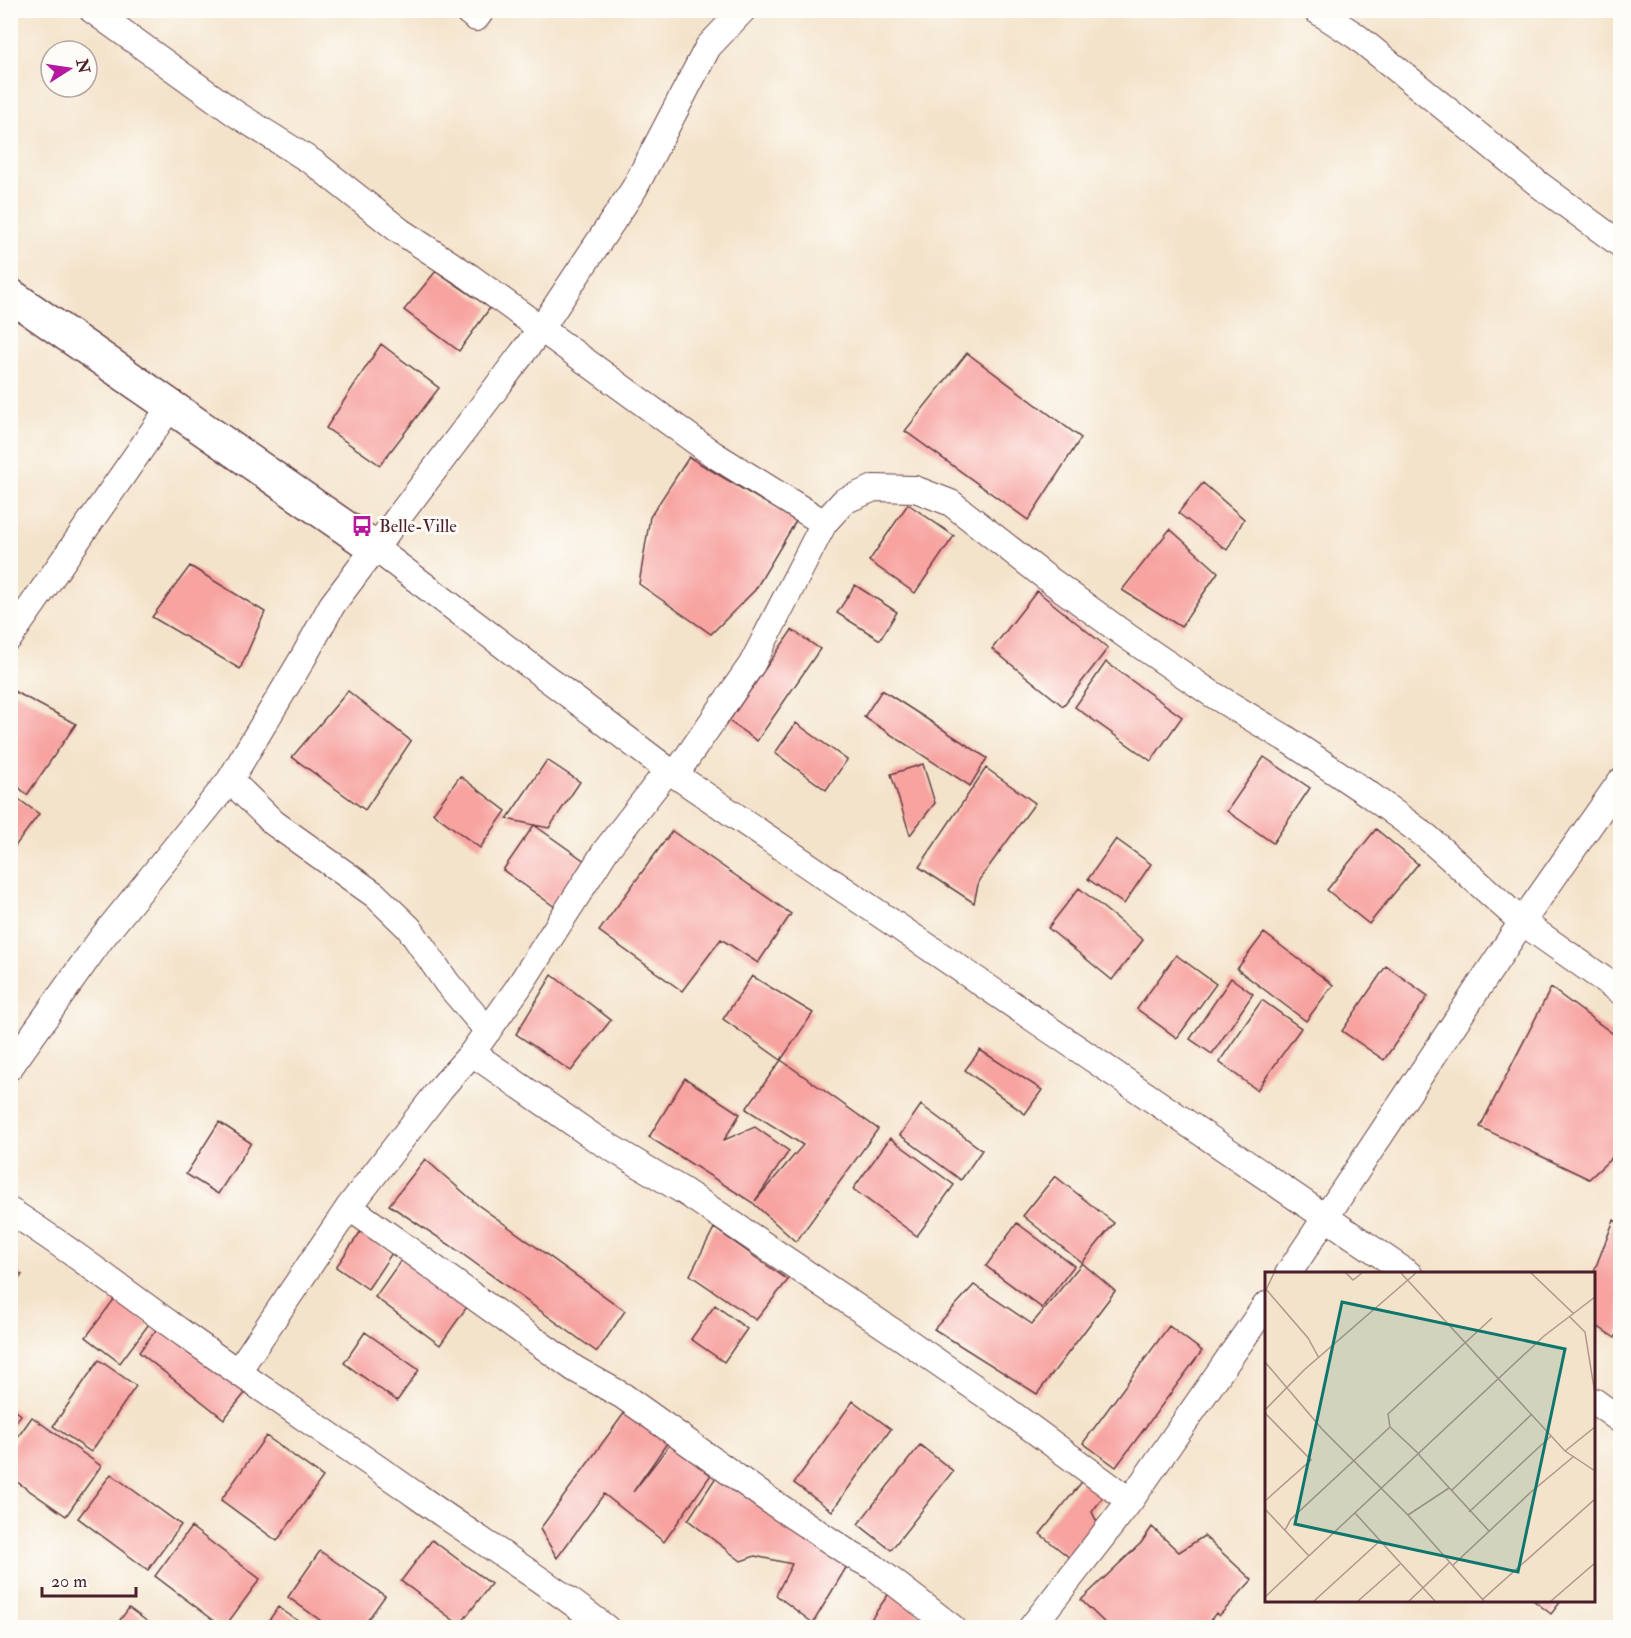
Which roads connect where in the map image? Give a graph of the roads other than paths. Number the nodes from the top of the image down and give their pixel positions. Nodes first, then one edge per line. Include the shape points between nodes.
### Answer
1 (93, 10) edge
2 (466, 10) edge
3 (482, 10) edge
4 (743, 10) edge
5 (1316, 10) edge
6 (1620, 244) edge
7 (10, 295) edge
8 (540, 330) junction
9 (170, 406) junction
10 (824, 524) junction
11 (375, 548) junction
12 (13, 630) edge
13 (672, 772) junction
14 (230, 780) junction
15 (1620, 782) edge
16 (1522, 922) junction
17 (1620, 991) edge
18 (488, 1031) junction
19 (472, 1053) junction
20 (10, 1067) edge
21 (349, 1207) junction
22 (10, 1211) edge
23 (1327, 1217) junction
24 (1289, 1272) edge
25 (1406, 1272) edge
26 (1265, 1306) edge
27 (238, 1371) junction
28 (1595, 1402) edge
29 (1620, 1420) edge
30 (1130, 1501) junction
31 (606, 1628) edge
32 (953, 1628) edge
33 (1031, 1628) edge

1 - 8 street via 236,114 314,163 400,231
2 - 3 street via 476,18
4 - 8 street via 708,47 634,189
5 - 6 street via 1356,36 1541,186
7 - 9 street
8 - 10 street via 712,454
8 - 11 street
9 - 11 street
9 - 12 street
10 - 13 street via 752,664
10 - 16 street via 844,501 874,488 915,489 951,504 1128,637 1370,795 1427,837
11 - 13 street
11 - 14 street via 332,605
13 - 18 street via 606,850
13 - 23 street
14 - 18 street via 274,823 375,895 409,928 447,983
14 - 20 street via 101,939
15 - 16 street
16 - 17 street
16 - 23 street
18 - 19 street
19 - 21 street
19 - 30 street via 595,1138 685,1192 897,1334
21 - 27 street
21 - 32 street via 575,1369 622,1396 766,1498 874,1567
22 - 27 street
23 - 24 street
23 - 25 street
26 - 30 street
27 - 31 street
28 - 29 street
30 - 33 street

